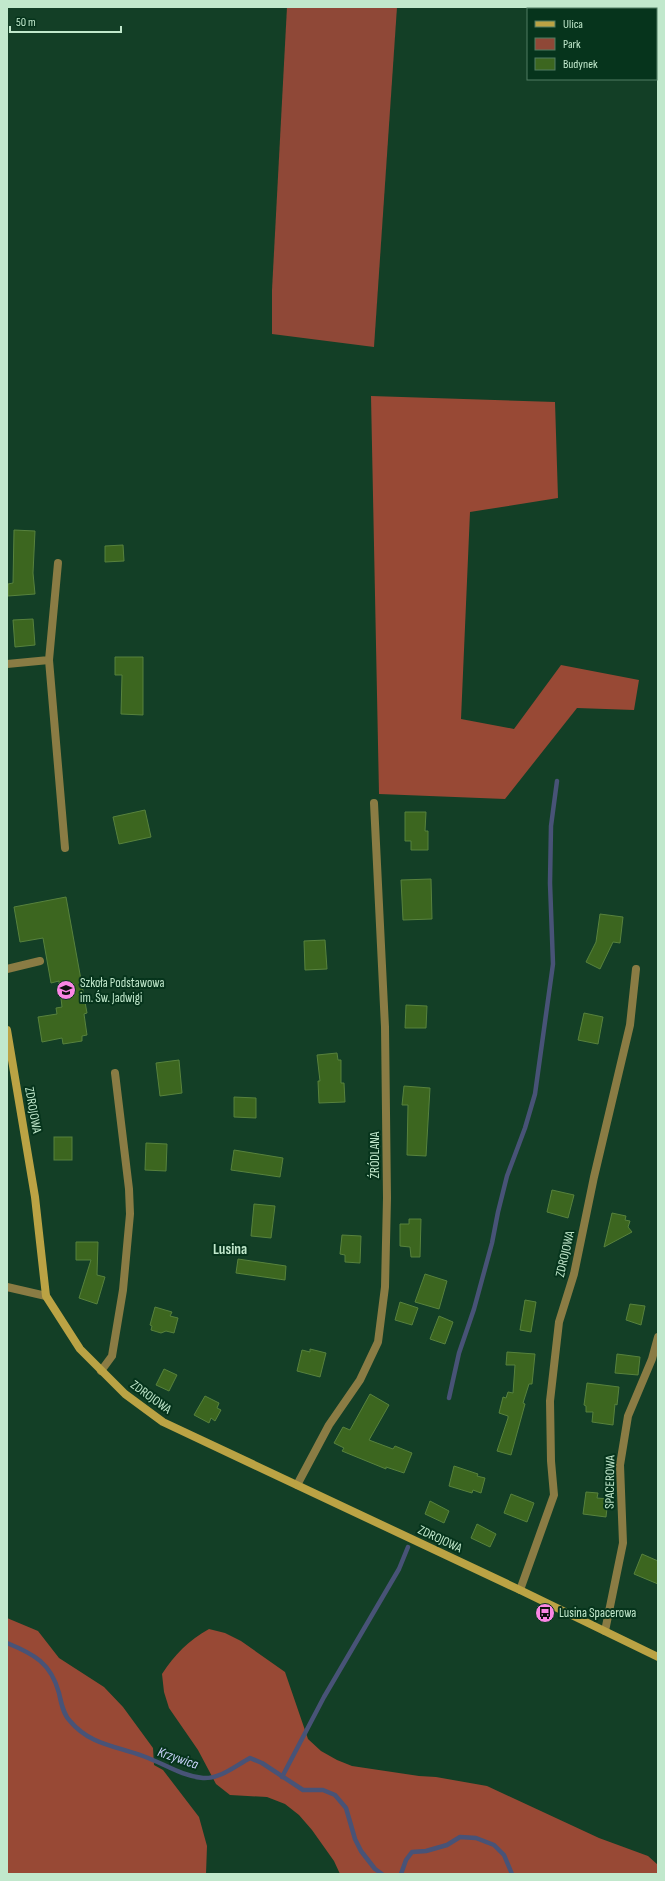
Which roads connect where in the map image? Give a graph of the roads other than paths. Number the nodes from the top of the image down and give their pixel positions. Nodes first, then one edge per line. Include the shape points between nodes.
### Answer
1 (58, 563) dead end
2 (49, 660) junction
3 (7, 664) edge
4 (374, 803) dead end
5 (65, 848) dead end
6 (40, 961) dead end
7 (7, 969) edge
8 (636, 969) dead end
9 (7, 1030) edge
10 (115, 1073) dead end
11 (7, 1287) edge
12 (46, 1296) junction
13 (658, 1338) edge
14 (101, 1371) junction
15 (297, 1485) junction
16 (520, 1590) junction
17 (605, 1631) junction
18 (658, 1657) edge

1 - 2 street
2 - 3 street
2 - 5 street
4 - 15 street, ŹRÓDLANA via 385,1027 385,1287 378,1342 360,1380 329,1425
6 - 7 street
8 - 16 street, ZDROJOWA via 630,1025 574,1274 560,1322 550,1401 554,1494
9 - 12 street, ZDROJOWA via 35,1197
10 - 14 street via 130,1214 123,1290 112,1356
11 - 12 street
12 - 14 street, ZDROJOWA via 80,1349
13 - 17 street, SPACEROWA via 628,1416 620,1465 623,1543
14 - 15 street, ZDROJOWA via 125,1394 163,1422
15 - 16 street, ZDROJOWA
16 - 17 street, ZDROJOWA
17 - 18 street, ZDROJOWA

